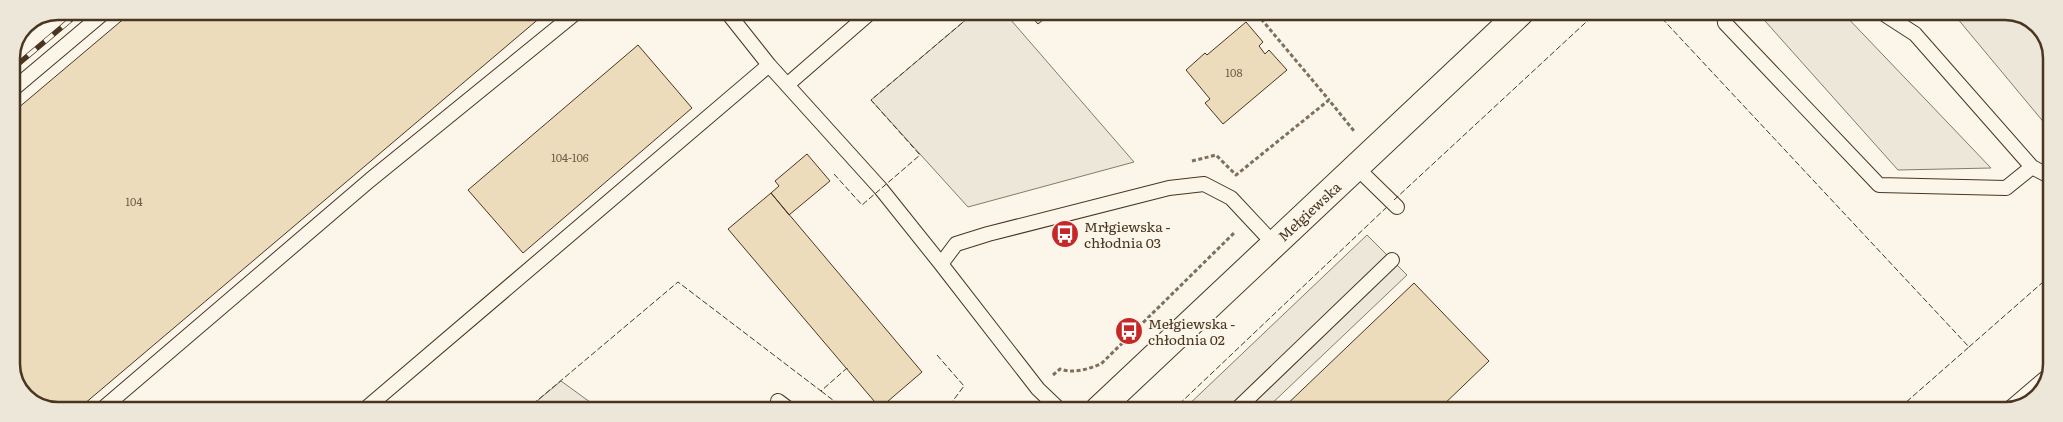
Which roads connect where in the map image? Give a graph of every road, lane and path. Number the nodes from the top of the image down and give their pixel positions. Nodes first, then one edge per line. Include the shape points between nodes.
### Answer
1 (95, 20) edge
2 (568, 20) edge
3 (733, 20) edge
4 (862, 20) edge
5 (1262, 20) edge
6 (1512, 20) edge
7 (1725, 20) edge
8 (1893, 20) edge
9 (769, 65) junction
10 (20, 83) edge
11 (787, 85) junction
12 (1329, 100) junction
13 (1359, 136) dead end
14 (1190, 161) dead end
15 (1356, 167) junction
16 (2032, 167) junction
17 (2043, 173) edge
18 (1397, 207) dead end
19 (1250, 218) junction
20 (1274, 244) junction
21 (1392, 260) dead end
22 (941, 264) junction
23 (2036, 386) edge
24 (1038, 388) junction
25 (2022, 398) edge
26 (110, 402) edge
27 (373, 402) edge
28 (1052, 402) edge
29 (1106, 402) edge
30 (1244, 402) edge

1 - 10 lane
2 - 26 lane via 370,180
3 - 9 lane
4 - 11 lane
5 - 12 path
6 - 15 street, Mełgiewska
7 - 16 lane via 1879,185 2006,188
8 - 16 lane via 1915,34
9 - 11 lane
9 - 27 lane
11 - 22 lane via 881,189
12 - 13 path
12 - 14 path via 1236,175 1216,155
15 - 18 lane
15 - 20 street, Mełgiewska
16 - 17 lane
19 - 20 lane
19 - 22 lane via 1231,198 1204,184 1169,188 956,244
19 - 24 path via 1101,364 1077,371 1060,369
20 - 29 street, Mełgiewska
21 - 30 lane
22 - 24 lane
23 - 25 lane
24 - 28 lane

